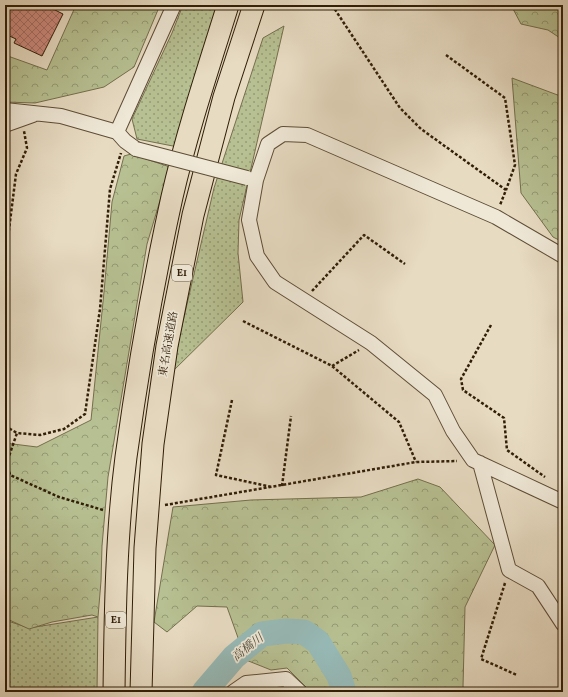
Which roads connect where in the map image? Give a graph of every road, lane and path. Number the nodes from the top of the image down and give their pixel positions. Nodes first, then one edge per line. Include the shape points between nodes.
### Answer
1 (174, 5) edge
2 (228, 5) edge
3 (254, 5) edge
4 (332, 5) edge
5 (446, 55) dead end
6 (5, 110) edge
7 (39, 113) junction
8 (22, 119) junction
9 (5, 125) edge
10 (121, 136) junction
11 (251, 179) junction
12 (506, 190) junction
13 (496, 217) junction
14 (563, 256) edge
15 (5, 261) edge
16 (405, 264) dead end
17 (304, 300) junction
18 (243, 321) dead end
19 (491, 325) dead end
20 (372, 343) junction
21 (332, 366) junction
22 (232, 400) dead end
23 (291, 416) dead end
24 (5, 426) edge
25 (17, 433) junction
26 (416, 462) junction
27 (476, 462) junction
28 (548, 480) dead end
29 (282, 486) junction
30 (275, 487) junction
31 (563, 502) edge
32 (164, 505) dead end
33 (104, 510) dead end
34 (509, 570) junction
35 (563, 624) edge
36 (517, 675) dead end
37 (114, 692) edge
38 (141, 692) edge
39 (233, 692) edge
40 (300, 692) edge

1 - 10 street
2 - 37 highway, E1 via 200,91 152,291 126,458 118,548
3 - 38 highway, 東名高速道路 / E1 via 224,97 190,230 167,346 153,444 145,548
4 - 12 path via 400,108 421,129
5 - 12 path via 505,98 515,165
6 - 7 street
7 - 8 street
7 - 10 street via 61,116
8 - 9 street
8 - 15 path via 27,148 16,174
10 - 11 street, bridge via 136,150
10 - 25 path via 110,188 100,310 85,414 64,429 40,435
11 - 13 street via 268,144 283,134 307,135
11 - 17 street via 249,220 257,256 275,282
12 - 13 path
13 - 14 street
16 - 17 path via 364,235
17 - 20 street
18 - 21 path
19 - 28 path via 461,379 463,390 504,418 507,450
20 - 21 path
20 - 27 street via 435,395 453,431
21 - 26 path via 399,422
22 - 30 path via 216,475
23 - 29 path
24 - 25 path
25 - 33 path via 7,462 10,475 59,497
26 - 27 path
26 - 29 path
27 - 31 street
27 - 34 street
29 - 30 path
30 - 32 path
34 - 35 street via 538,586
34 - 36 path via 480,659
39 - 40 street via 246,683 286,680

